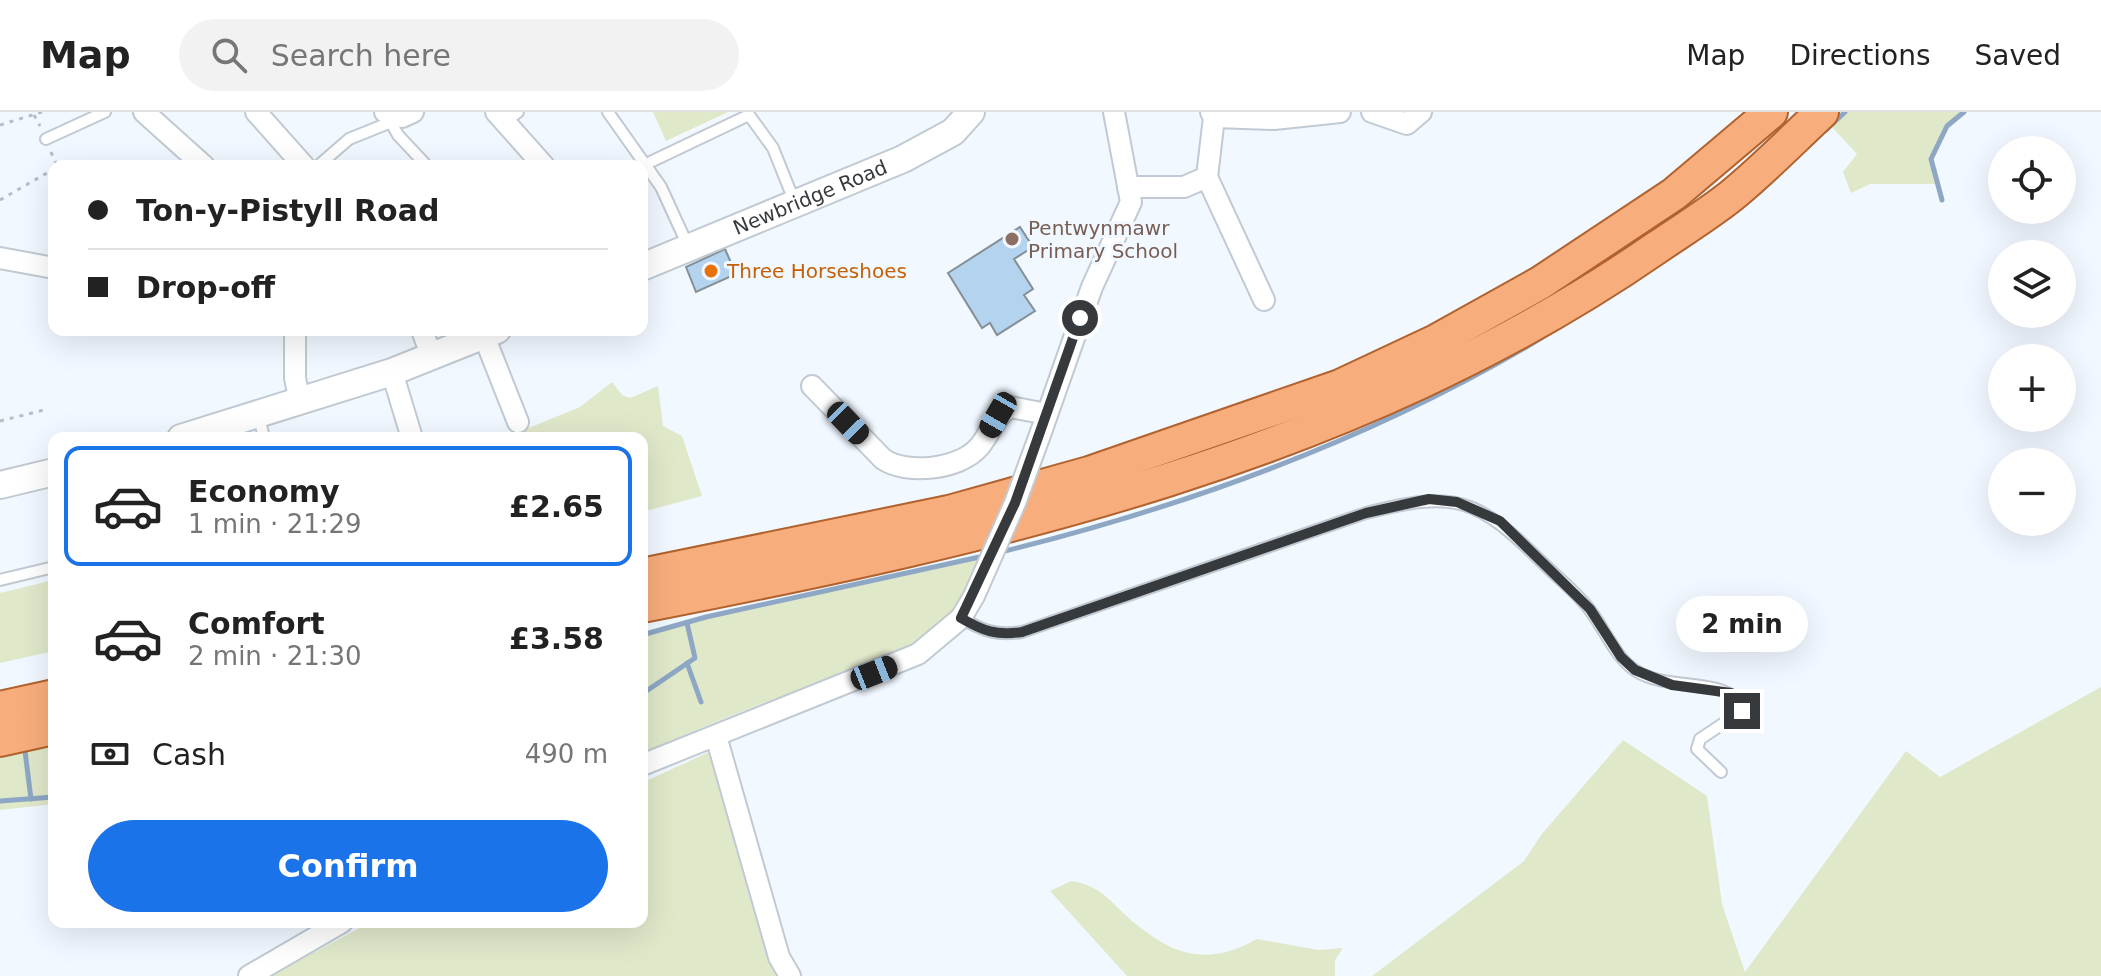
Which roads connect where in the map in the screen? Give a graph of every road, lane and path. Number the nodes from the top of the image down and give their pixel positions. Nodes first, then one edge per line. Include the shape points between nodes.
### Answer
1 (42, 112) edge
2 (105, 112) edge
3 (144, 112) edge
4 (256, 112) edge
5 (413, 112) edge
6 (608, 112) edge
7 (971, 112) edge
8 (1114, 112) edge
9 (1340, 112) edge
10 (1372, 112) edge
11 (1421, 112) edge
12 (1771, 112) edge
13 (1822, 112) edge
14 (753, 114) edge
15 (1213, 114) edge
16 (387, 115) edge
17 (507, 115) edge
18 (0, 125) edge
19 (46, 139) dead end
20 (197, 160) edge
21 (298, 160) edge
22 (325, 160) edge
23 (422, 160) edge
24 (540, 160) edge
25 (641, 160) edge
26 (648, 163) edge
27 (648, 171) edge
28 (48, 172) edge
29 (1207, 177) junction
30 (1128, 187) junction
31 (0, 200) edge
32 (796, 205) junction
33 (689, 248) junction
34 (0, 258) edge
35 (648, 265) edge
36 (48, 267) edge
37 (1264, 300) dead end
38 (295, 336) edge
39 (424, 336) edge
40 (482, 336) edge
41 (491, 336) edge
42 (431, 355) junction
43 (392, 372) junction
44 (812, 386) dead end
45 (300, 403) junction
46 (48, 409) dead end
47 (0, 421) edge
48 (518, 422) dead end
49 (1044, 423) junction
50 (261, 427) edge
51 (225, 432) edge
52 (410, 432) edge
53 (48, 473) edge
54 (0, 485) edge
55 (48, 568) edge
56 (648, 574) edge
57 (0, 580) edge
58 (648, 605) edge
59 (961, 618) junction
60 (48, 697) edge
61 (0, 708) edge
62 (48, 729) edge
63 (716, 736) junction
64 (0, 740) edge
65 (648, 763) edge
66 (1721, 772) dead end
67 (332, 928) edge
68 (249, 976) edge
69 (790, 976) edge

1 - 18 path
2 - 19 lane
3 - 20 street
4 - 21 street
5 - 16 street
6 - 25 lane
7 - 32 street, Newbridge Road via 953,132 903,159
8 - 30 street
9 - 15 street via 1274,119
10 - 11 street via 1407,124
12 - 56 main road via 1674,194 1540,283 1340,386 1089,473 949,512
13 - 58 main road via 1731,196 1614,277 1493,349 1346,418 1221,464 1026,520
14 - 26 lane
14 - 32 lane
15 - 29 street
16 - 22 lane
16 - 23 lane
17 - 24 street
27 - 33 lane
28 - 31 path
29 - 30 street via 1184,187
29 - 37 street
30 - 49 street via 1131,202 1092,287
32 - 33 street, Newbridge Road
33 - 35 street, Newbridge Road
34 - 36 street
38 - 45 street
39 - 42 street
40 - 42 street
41 - 48 street
42 - 43 street
43 - 45 street
43 - 52 street
44 - 49 street via 896,468 964,459 1010,407
45 - 50 street
46 - 47 path
49 - 59 street, bridge via 1015,503
50 - 51 street
53 - 54 street
55 - 57 lane
59 - 63 street via 918,654
59 - 66 lane via 1001,636 1022,632 1366,513 1408,502 1457,502 1500,521 1590,609 1635,670 1672,685 1723,691 1740,701 1742,711 1700,739 1697,749
60 - 61 main road
62 - 64 main road
63 - 65 street
63 - 69 street via 779,957
67 - 68 street

